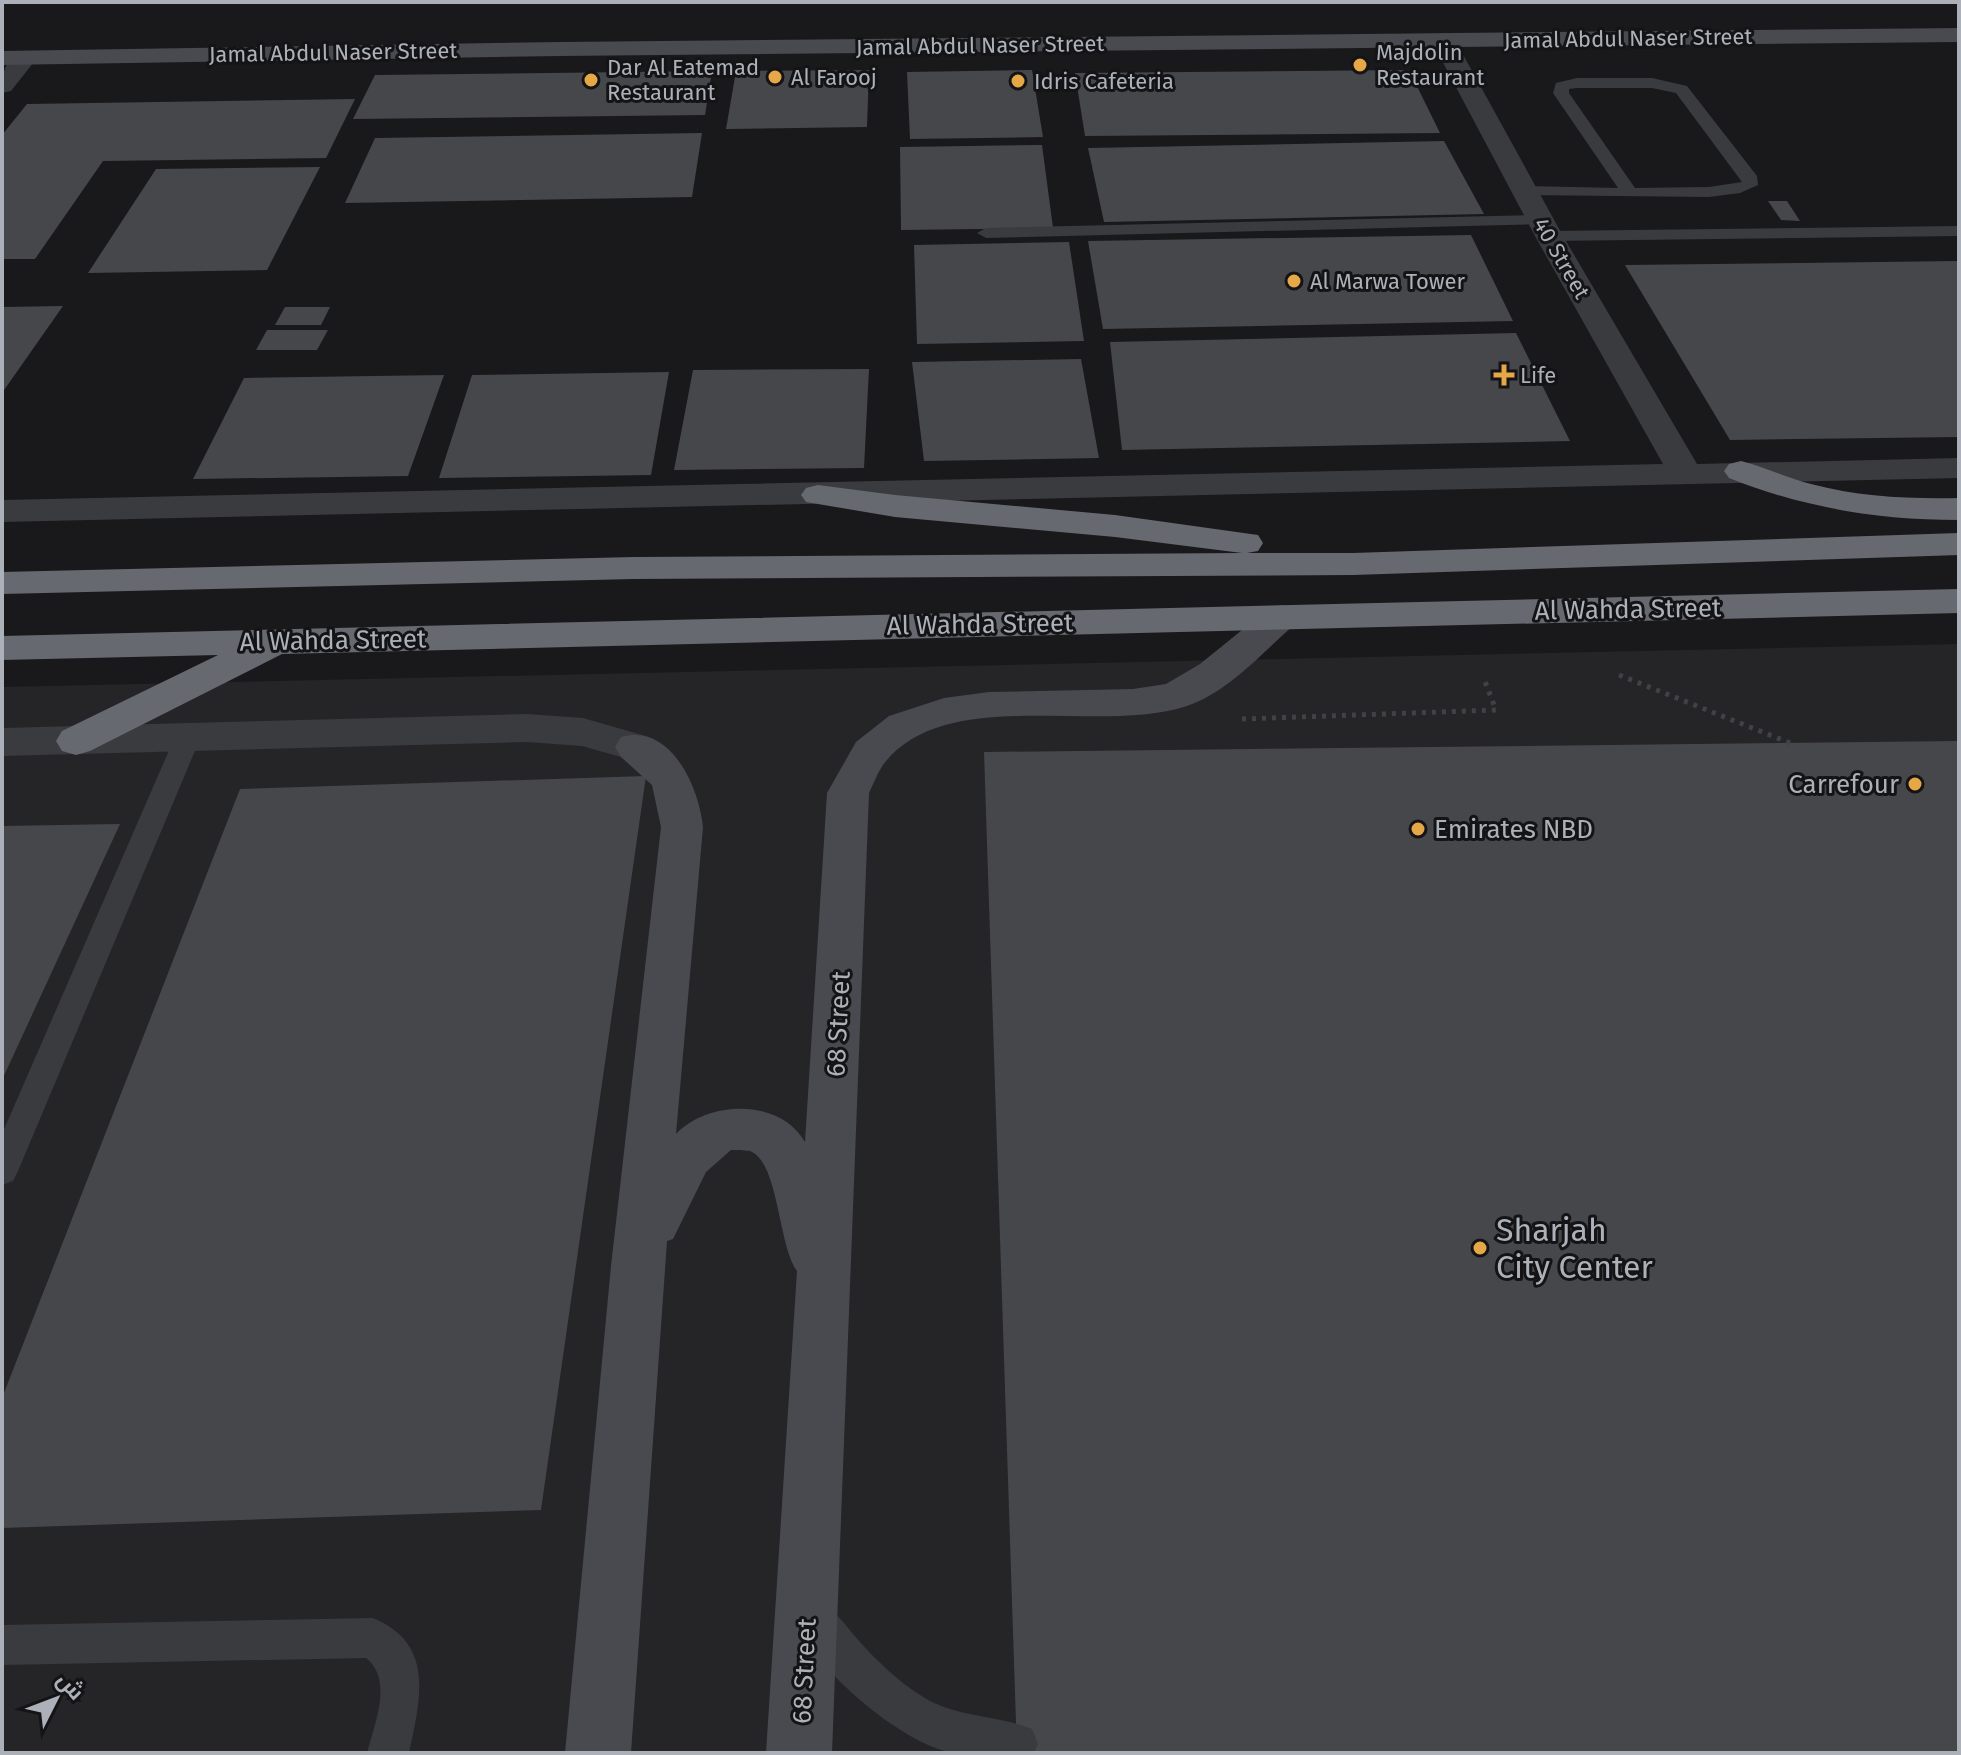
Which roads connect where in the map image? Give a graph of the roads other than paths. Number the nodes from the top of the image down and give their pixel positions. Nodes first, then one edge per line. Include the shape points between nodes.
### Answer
1 (1959, 24) edge
2 (1959, 35) edge
3 (1840, 36) junction
4 (1443, 40) junction
5 (14, 58) edge
6 (2, 86) edge
7 (1525, 191) junction
8 (1629, 192) junction
9 (1545, 228) junction
10 (1959, 231) edge
11 (986, 233) dead end
12 (1959, 468) edge
13 (1741, 471) junction
14 (1685, 473) junction
15 (818, 495) junction
16 (1959, 509) edge
17 (2, 511) edge
18 (1959, 544) edge
19 (1353, 564) junction
20 (2, 583) edge
21 (1959, 601) edge
22 (1281, 617) junction
23 (279, 641) junction
24 (2, 648) edge
25 (187, 739) junction
26 (76, 741) junction
27 (2, 742) edge
28 (2, 1171) edge
29 (638, 1266) junction
30 (824, 1295) junction
31 (807, 1612) junction
32 (2, 1645) edge
33 (1017, 1744) dead end
34 (388, 1753) edge
35 (598, 1753) edge
36 (799, 1753) edge

1 - 3 street via 1866,27
2 - 3 street, Jamal Abdul Naser Street
3 - 4 street, Jamal Abdul Naser Street
4 - 5 street, Jamal Abdul Naser Street
4 - 7 street, 40 Street
5 - 6 street
7 - 8 lane
7 - 9 street, 40 Street
8 - 8 lane via 1731,192 1751,180 1681,89 1652,83 1562,86 1561,93
9 - 10 lane
9 - 11 lane
9 - 14 street, 40 Street
12 - 13 street
13 - 14 street
13 - 16 highway via 1831,501 1895,510
14 - 15 street
15 - 17 street
15 - 19 highway via 1174,533
18 - 19 highway, Al Wahda Street
19 - 20 highway, Al Wahda Street via 634,568
21 - 22 highway, Al Wahda Street
22 - 23 highway, Al Wahda Street
22 - 30 street, 68 Street via 1185,692 1140,702 968,706 933,713 900,726 873,746 855,771 848,793
23 - 24 highway, Al Wahda Street
23 - 26 highway
25 - 26 street
25 - 28 lane
25 - 29 street via 527,728 583,732 635,747 666,770 676,785 682,827
26 - 27 street
29 - 30 street via 683,1163 715,1133 740,1128 764,1134 782,1149
29 - 35 street
30 - 31 street, 68 Street
31 - 33 lane via 872,1685 922,1721
31 - 36 street, 68 Street
32 - 34 lane via 373,1638 396,1658 402,1674

